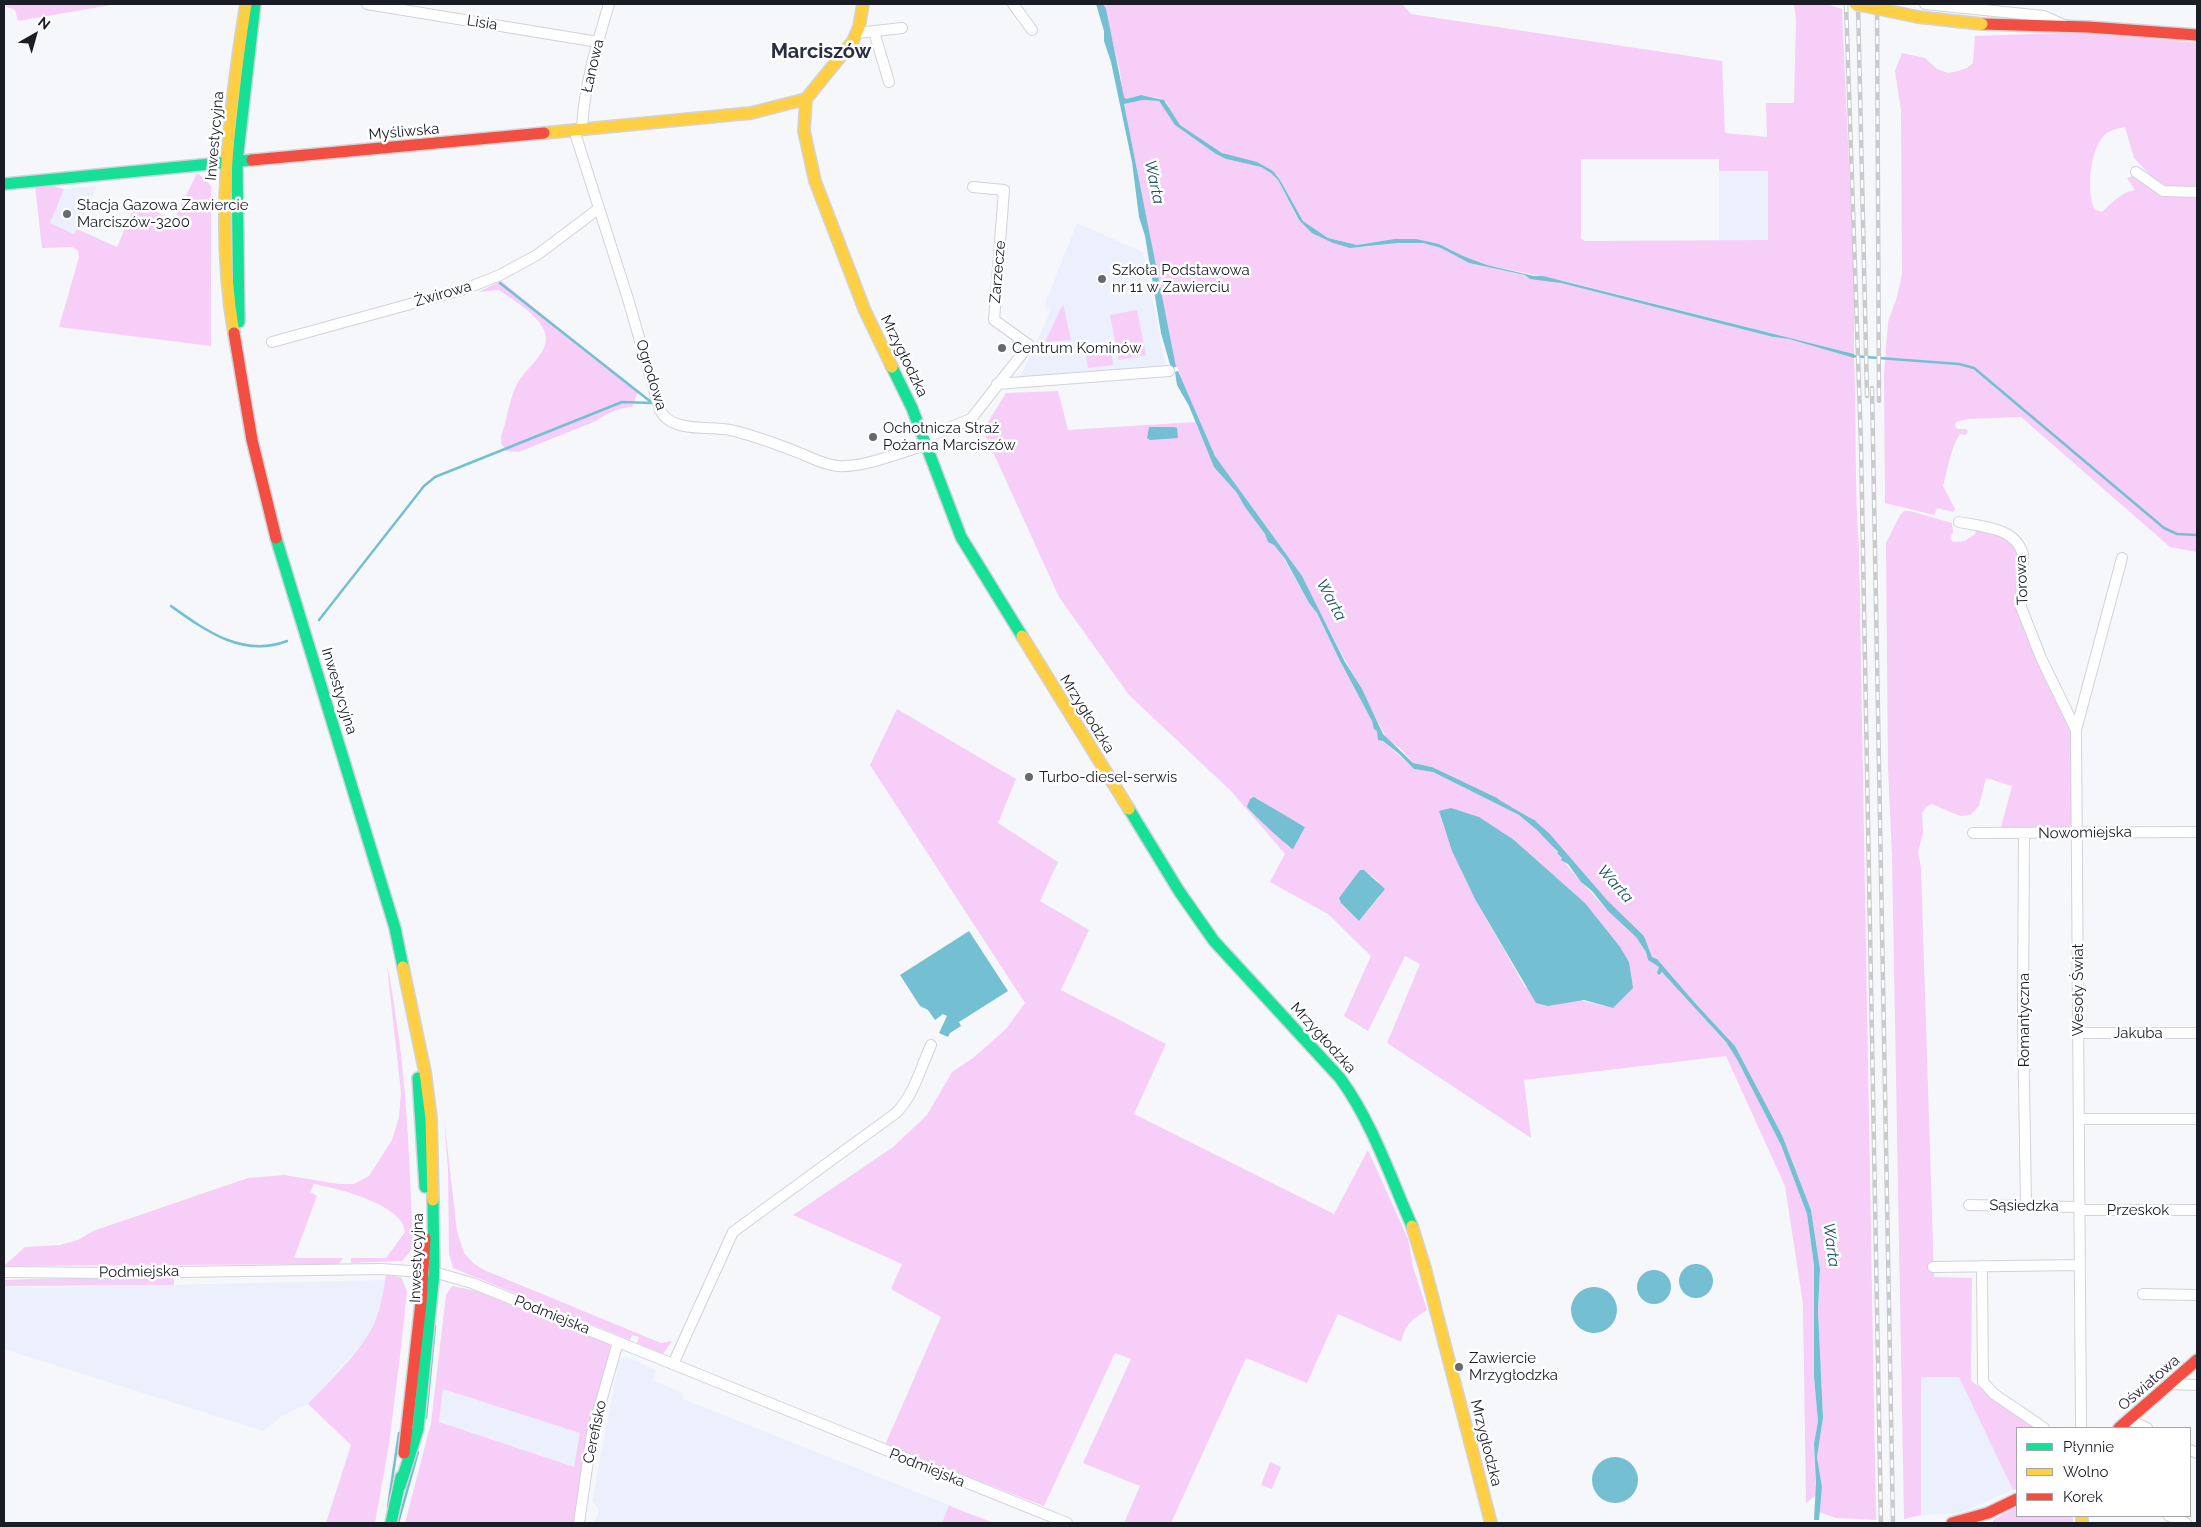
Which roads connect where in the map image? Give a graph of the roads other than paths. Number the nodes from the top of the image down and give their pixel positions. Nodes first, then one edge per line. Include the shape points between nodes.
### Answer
1 (246, 4) edge
2 (255, 4) edge
3 (367, 4) edge
4 (609, 4) edge
5 (863, 4) edge
6 (1013, 4) edge
7 (1855, 4) edge
8 (1925, 4) edge
9 (2066, 26) junction
10 (902, 28) dead end
11 (1032, 30) dead end
12 (874, 32) junction
13 (857, 33) junction
14 (2197, 35) edge
15 (598, 42) junction
16 (888, 82) dead end
17 (806, 99) junction
18 (578, 129) junction
19 (232, 163) junction
20 (2136, 172) dead end
21 (4, 184) edge
22 (973, 187) dead end
23 (2197, 192) edge
24 (598, 209) junction
25 (272, 342) dead end
26 (1169, 371) dead end
27 (996, 386) junction
28 (925, 441) junction
29 (1959, 522) dead end
30 (2122, 558) dead end
31 (2076, 730) junction
32 (2077, 832) junction
33 (2197, 832) edge
34 (1973, 833) dead end
35 (2024, 833) junction
36 (2078, 1033) junction
37 (2197, 1033) edge
38 (931, 1045) dead end
39 (2080, 1119) junction
40 (2197, 1119) edge
41 (1970, 1205) dead end
42 (2026, 1206) junction
43 (2079, 1208) junction
44 (2197, 1210) edge
45 (2080, 1265) junction
46 (1982, 1266) junction
47 (1933, 1267) dead end
48 (4, 1272) edge
49 (428, 1272) junction
50 (2144, 1294) dead end
51 (2197, 1295) edge
52 (618, 1342) junction
53 (2197, 1360) edge
54 (673, 1364) junction
55 (2170, 1384) junction
56 (2197, 1385) edge
57 (2130, 1420) junction
58 (2043, 1427) edge
59 (2081, 1427) edge
60 (2121, 1427) edge
61 (2145, 1427) edge
62 (2016, 1499) edge
63 (2171, 1517) edge
64 (391, 1523) edge
65 (579, 1523) edge
66 (1066, 1523) edge
67 (1491, 1523) edge
68 (1952, 1523) edge
69 (2186, 1523) edge

1 - 19 street, Inwestycyjna via 237,61
2 - 19 street, Inwestycyjna
3 - 15 street, Lisia
4 - 15 street, Łanowa
5 - 13 street
6 - 11 street
7 - 9 street, bridge via 1913,17 1982,24
8 - 9 street via 2044,16
9 - 14 street
10 - 12 street
12 - 13 street
12 - 16 street
13 - 17 street
15 - 18 street, Łanowa
17 - 18 street, Myśliwska via 751,113
17 - 28 street, Mrzygłodzka via 804,131 815,182 865,312 902,385
18 - 19 street, Myśliwska
18 - 24 street, Ogrodowa
19 - 21 street, Myśliwska
19 - 49 street, Inwestycyjna via 226,243 228,300 252,440 270,517 385,891 404,965 425,1072 434,1167
20 - 23 street via 2163,191
22 - 27 street, Zarzecze via 1004,190 994,320 1029,345
24 - 25 street, Żwirowa via 537,255 500,275 465,288
24 - 28 street, Ogrodowa via 660,410 666,419 691,427 741,433 838,466 870,461
26 - 27 street
27 - 28 street via 970,419
28 - 67 street, Mrzygłodzka via 961,537 1188,904 1214,941 1329,1064 1350,1092 1418,1241
29 - 31 street, Torowa via 2004,532 2021,547 2021,607 2041,658
30 - 31 street, Wesoły Świat
31 - 32 street, Wesoły Świat
32 - 33 street, Nowomiejska
32 - 35 street, Nowomiejska
32 - 36 street, Wesoły Świat
34 - 35 street, Nowomiejska
35 - 42 street, Romantyczna
36 - 37 street, Jakuba
36 - 39 street, Wesoły Świat
38 - 54 street via 910,1095 896,1113 732,1232
39 - 40 street
39 - 43 street, Wesoły Świat
41 - 42 street, Sąsiedzka
42 - 43 street, Sąsiedzka
43 - 44 street, Przeskok
43 - 45 street, Wesoły Świat
45 - 46 street
45 - 59 street, Wesoły Świat
46 - 47 street
46 - 58 street via 1983,1382 1994,1394
48 - 49 street, Podmiejska via 381,1269
49 - 52 street, Podmiejska via 472,1283
49 - 64 street, Inwestycyjna via 400,1486
50 - 51 street
52 - 54 street, Podmiejska
52 - 65 street, Cerefisko via 592,1433
53 - 55 street, Oświatowa
54 - 66 street, Podmiejska
55 - 56 street
55 - 57 street, Oświatowa
57 - 60 street, Oświatowa
57 - 61 street
62 - 68 street via 1980,1516
63 - 69 street

